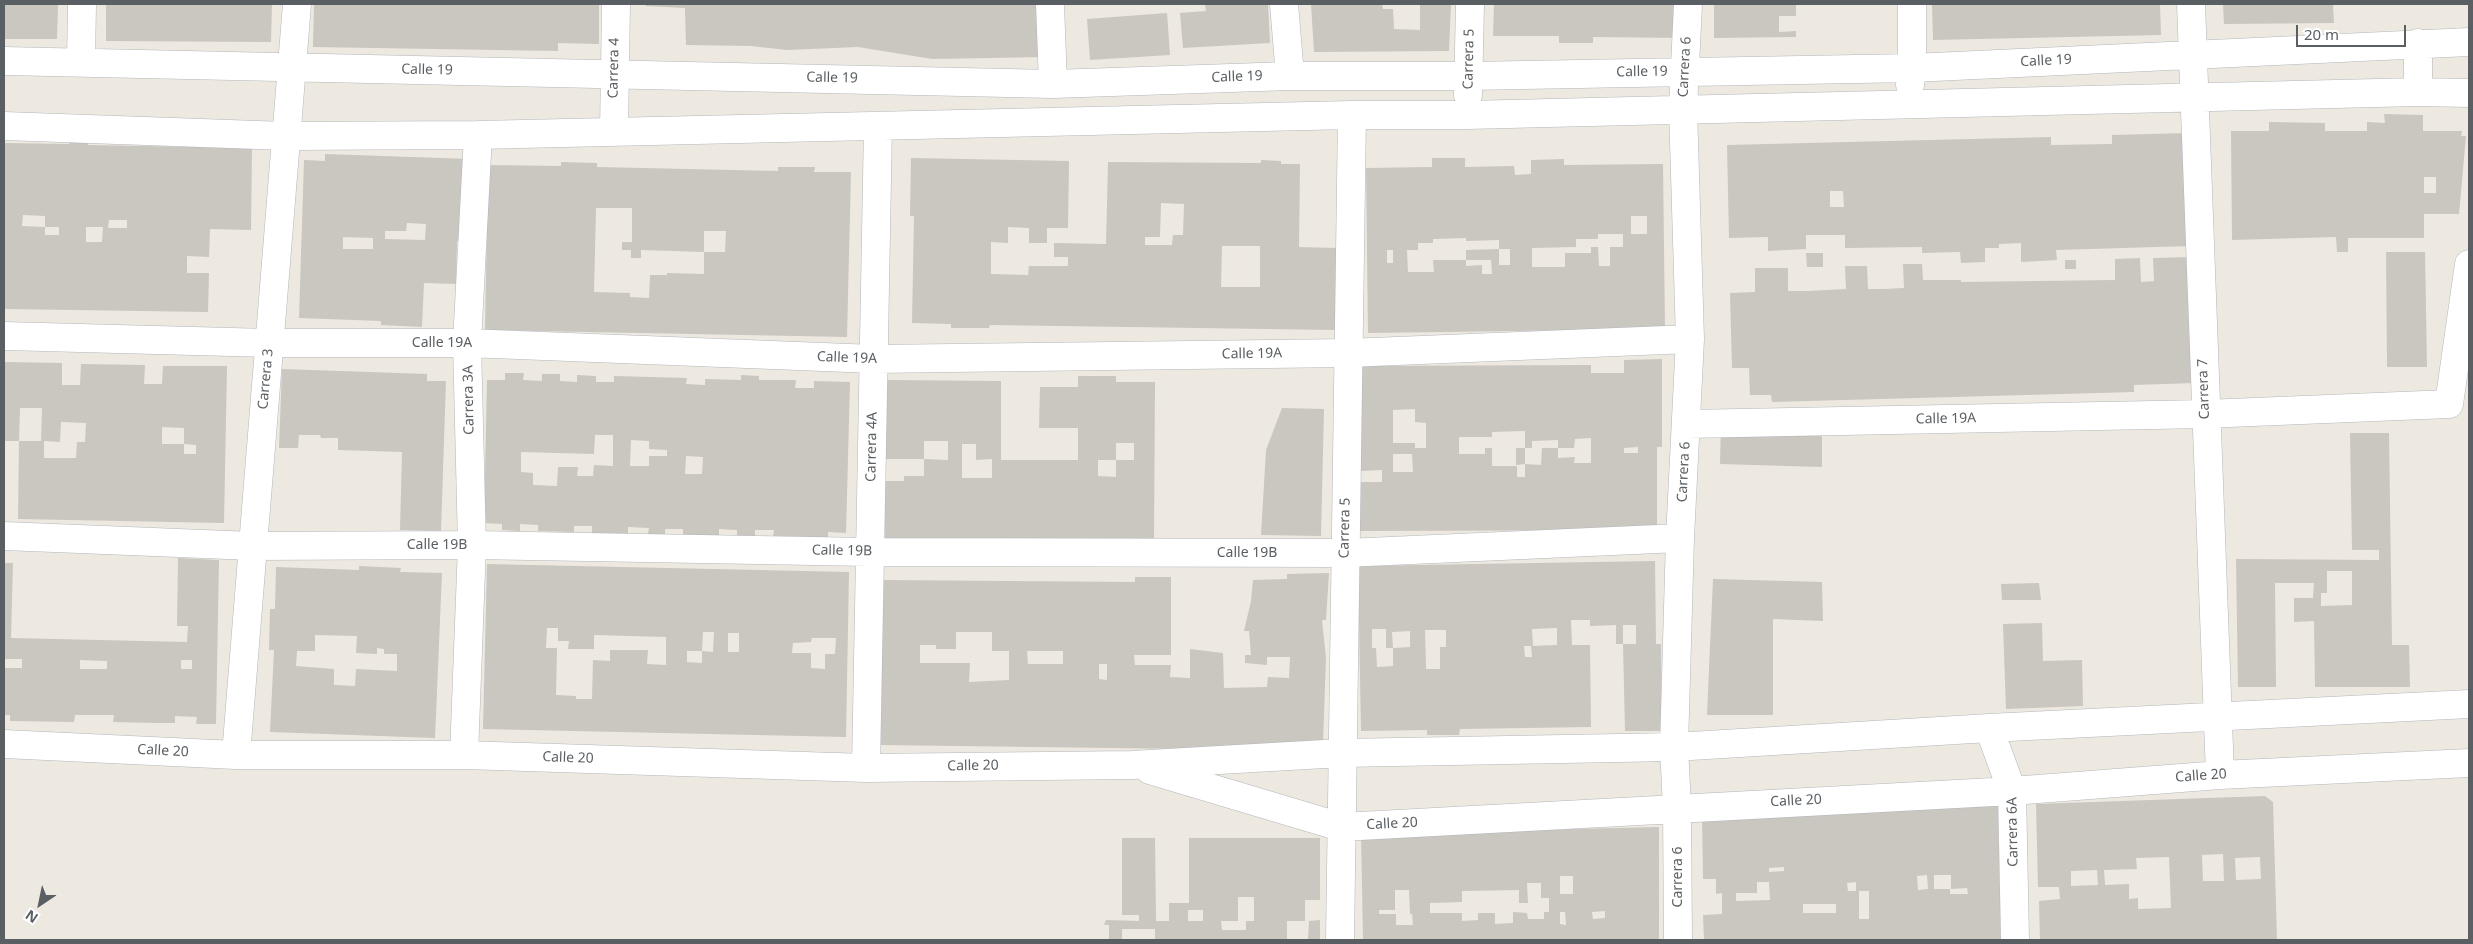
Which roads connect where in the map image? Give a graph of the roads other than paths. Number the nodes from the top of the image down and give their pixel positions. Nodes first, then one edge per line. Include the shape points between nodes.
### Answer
1 (82, 4) edge
2 (297, 4) edge
3 (616, 4) edge
4 (1050, 4) edge
5 (1284, 4) edge
6 (1470, 4) edge
7 (1688, 4) edge
8 (1912, 4) edge
9 (2191, 4) edge
10 (2469, 42) edge
11 (2418, 43) junction
12 (2192, 54) junction
13 (4, 61) edge
14 (81, 62) junction
15 (292, 67) junction
16 (1912, 68) junction
17 (1686, 71) junction
18 (613, 73) junction
19 (1290, 76) junction
20 (1468, 76) junction
21 (1053, 84) junction
22 (2418, 92) junction
23 (2469, 93) edge
24 (2193, 97) junction
25 (1907, 104) junction
26 (1683, 108) junction
27 (1352, 115) junction
28 (1467, 115) junction
29 (4, 126) edge
30 (878, 126) junction
31 (614, 132) junction
32 (478, 135) junction
33 (286, 136) junction
34 (2469, 264) edge
35 (4, 336) edge
36 (1690, 339) junction
37 (269, 343) junction
38 (467, 343) junction
39 (1348, 353) junction
40 (874, 359) junction
41 (2205, 414) junction
42 (1687, 424) junction
43 (4, 536) edge
44 (1680, 538) junction
45 (472, 545) junction
46 (253, 546) junction
47 (870, 552) junction
48 (1345, 553) junction
49 (2469, 704) edge
50 (2218, 716) junction
51 (1989, 728) junction
52 (4, 744) edge
53 (1674, 747) junction
54 (1342, 753) junction
55 (236, 755) junction
56 (464, 755) junction
57 (2469, 763) edge
58 (1132, 765) junction
59 (866, 768) junction
60 (2220, 775) junction
61 (2012, 791) junction
62 (1677, 807) junction
63 (1341, 827) junction
64 (1340, 940) edge
65 (1678, 940) edge
66 (2015, 940) edge

1 - 14 street
2 - 15 street, Carrera 3
3 - 18 street, Carrera 4
4 - 21 street
5 - 19 street
6 - 20 street, Carrera 5
7 - 17 street, Carrera 6
8 - 16 street
9 - 12 street, Carrera 7
10 - 11 street, Calle 19
11 - 12 street, Calle 19
11 - 22 street
12 - 16 street, Calle 19
12 - 24 street, Carrera 7
13 - 14 street, Calle 19
14 - 15 street, Calle 19
15 - 18 street, Calle 19
15 - 33 street, Carrera 3
16 - 17 street, Calle 19
16 - 25 street
17 - 20 street, Calle 19
17 - 26 street, Carrera 6
18 - 21 street, Calle 19
18 - 31 street, Carrera 4
19 - 20 street, Calle 19
19 - 21 street, Calle 19
20 - 28 street, Carrera 5
22 - 23 street
22 - 24 street
24 - 25 street
24 - 41 street, Carrera 7
25 - 26 street
26 - 28 street
26 - 36 street, Carrera 6
27 - 28 street
27 - 30 street
27 - 39 street, Carrera 5
29 - 33 street
30 - 31 street
30 - 40 street, Carrera 4A
31 - 32 street
32 - 33 street
32 - 38 street, Carrera 3A
33 - 37 street, Carrera 3
34 - 41 street, Calle 19A via 2449,404
35 - 37 street, Calle 19A
36 - 39 street, Calle 19A
36 - 42 street, Carrera 6
37 - 38 street, Calle 19A
37 - 46 street, Carrera 3
38 - 40 street, Calle 19A
38 - 45 street, Carrera 3A
39 - 40 street, Calle 19A
39 - 48 street, Carrera 5
40 - 47 street, Carrera 4A
41 - 42 street, Calle 19A
41 - 50 street, Carrera 7
42 - 44 street, Carrera 6
43 - 46 street, Calle 19B
44 - 48 street, Calle 19B
44 - 53 street, Carrera 6
45 - 46 street, Calle 19B
45 - 47 street, Calle 19B
45 - 56 street, Carrera 3A
46 - 55 street, Carrera 3
47 - 48 street, Calle 19B
47 - 59 street, Carrera 4A
48 - 54 street, Carrera 5
49 - 50 street, Calle 20
50 - 51 street, Calle 20
50 - 60 street, Carrera 7
51 - 53 street, Calle 20
51 - 61 street, Carrera 6A
52 - 55 street, Calle 20
53 - 54 street, Calle 20
53 - 62 street, Carrera 6
54 - 58 street, Calle 20
54 - 63 street, Carrera 5
55 - 56 street, Calle 20
56 - 59 street, Calle 20
57 - 60 street, Calle 20
58 - 59 street, Calle 20
58 - 63 street, Calle 20
60 - 61 street, Calle 20
61 - 62 street, Calle 20
61 - 66 street, Carrera 6A
62 - 63 street, Calle 20
62 - 65 street, Carrera 6
63 - 64 street, Carrera 5

